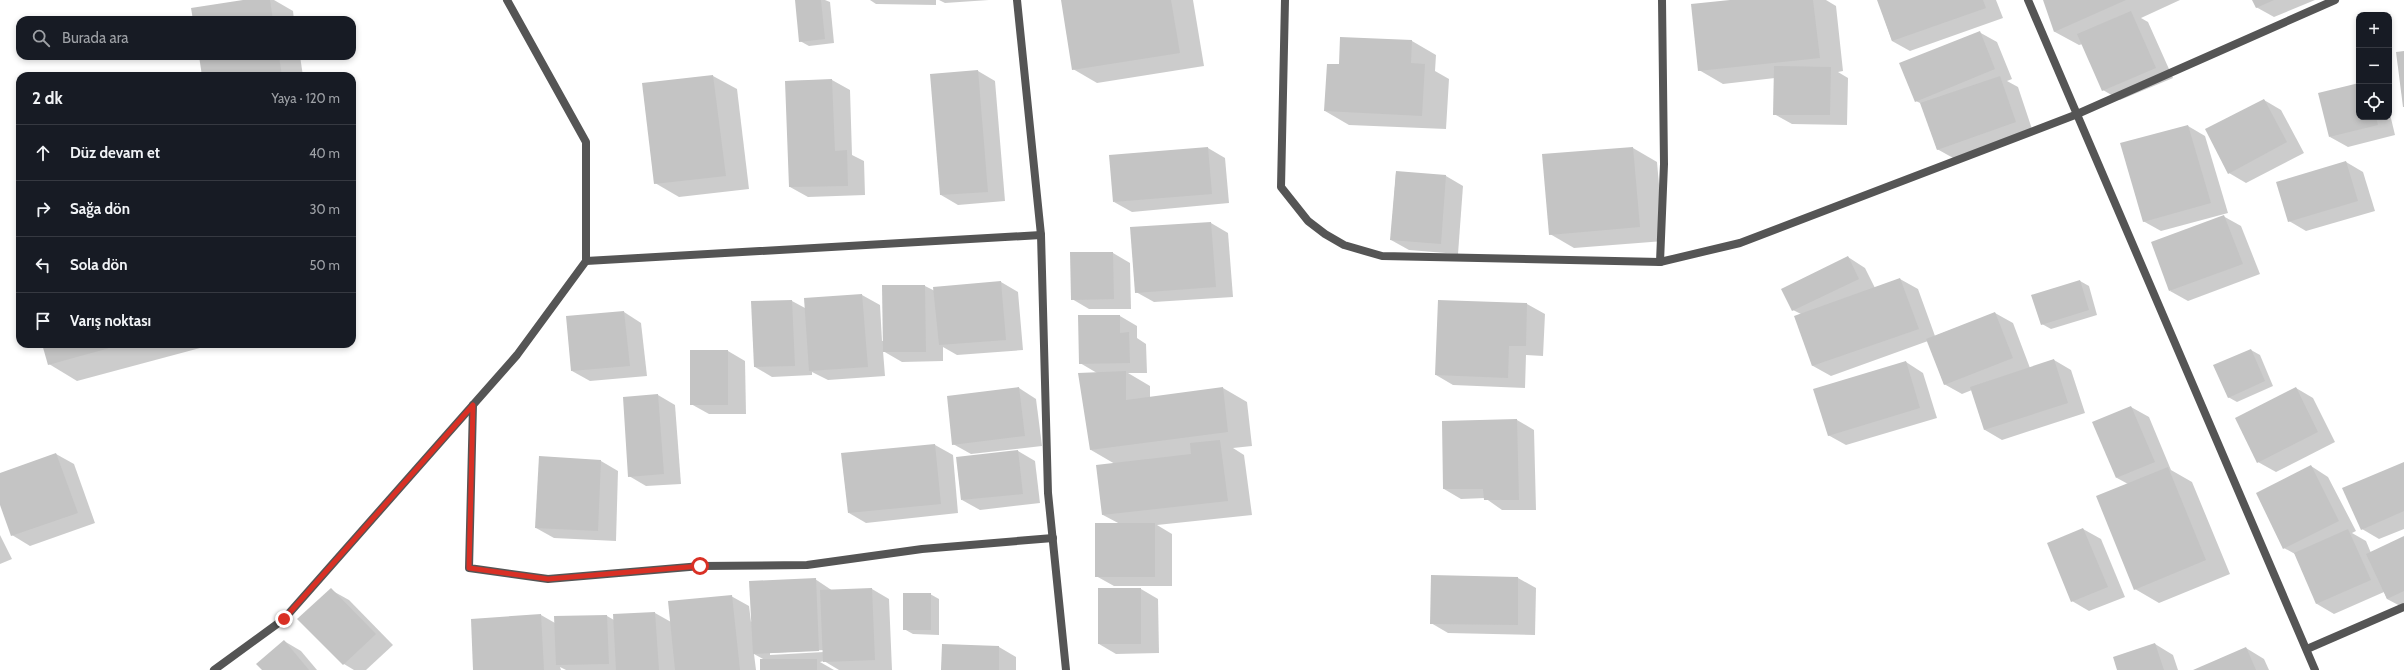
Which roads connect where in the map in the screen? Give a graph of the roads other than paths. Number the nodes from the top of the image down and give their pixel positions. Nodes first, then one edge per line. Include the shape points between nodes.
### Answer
1 (507, 0) edge
2 (1017, 0) edge
3 (1285, 0) edge
4 (1662, 0) edge
5 (2028, 0) edge
6 (2335, 0) edge
7 (2075, 115) junction
8 (1041, 235) junction
9 (586, 261) junction
10 (1660, 262) junction
11 (473, 405) junction
12 (1053, 538) junction
13 (2404, 606) edge
14 (2306, 649) junction
15 (214, 670) edge
16 (1066, 670) edge
17 (2315, 670) edge

1 - 9 street via 586,142
2 - 8 street
3 - 10 street via 1281,186 1303,215 1325,234 1350,247 1382,256
4 - 10 street via 1664,164
5 - 7 street
6 - 7 street
7 - 10 street via 1740,243
7 - 14 street
8 - 9 street
8 - 12 street via 1048,493
9 - 11 street via 517,355
11 - 12 street via 469,568 548,579 700,566 807,565 922,549
11 - 15 street via 284,619
12 - 16 street
13 - 14 street
14 - 17 street

